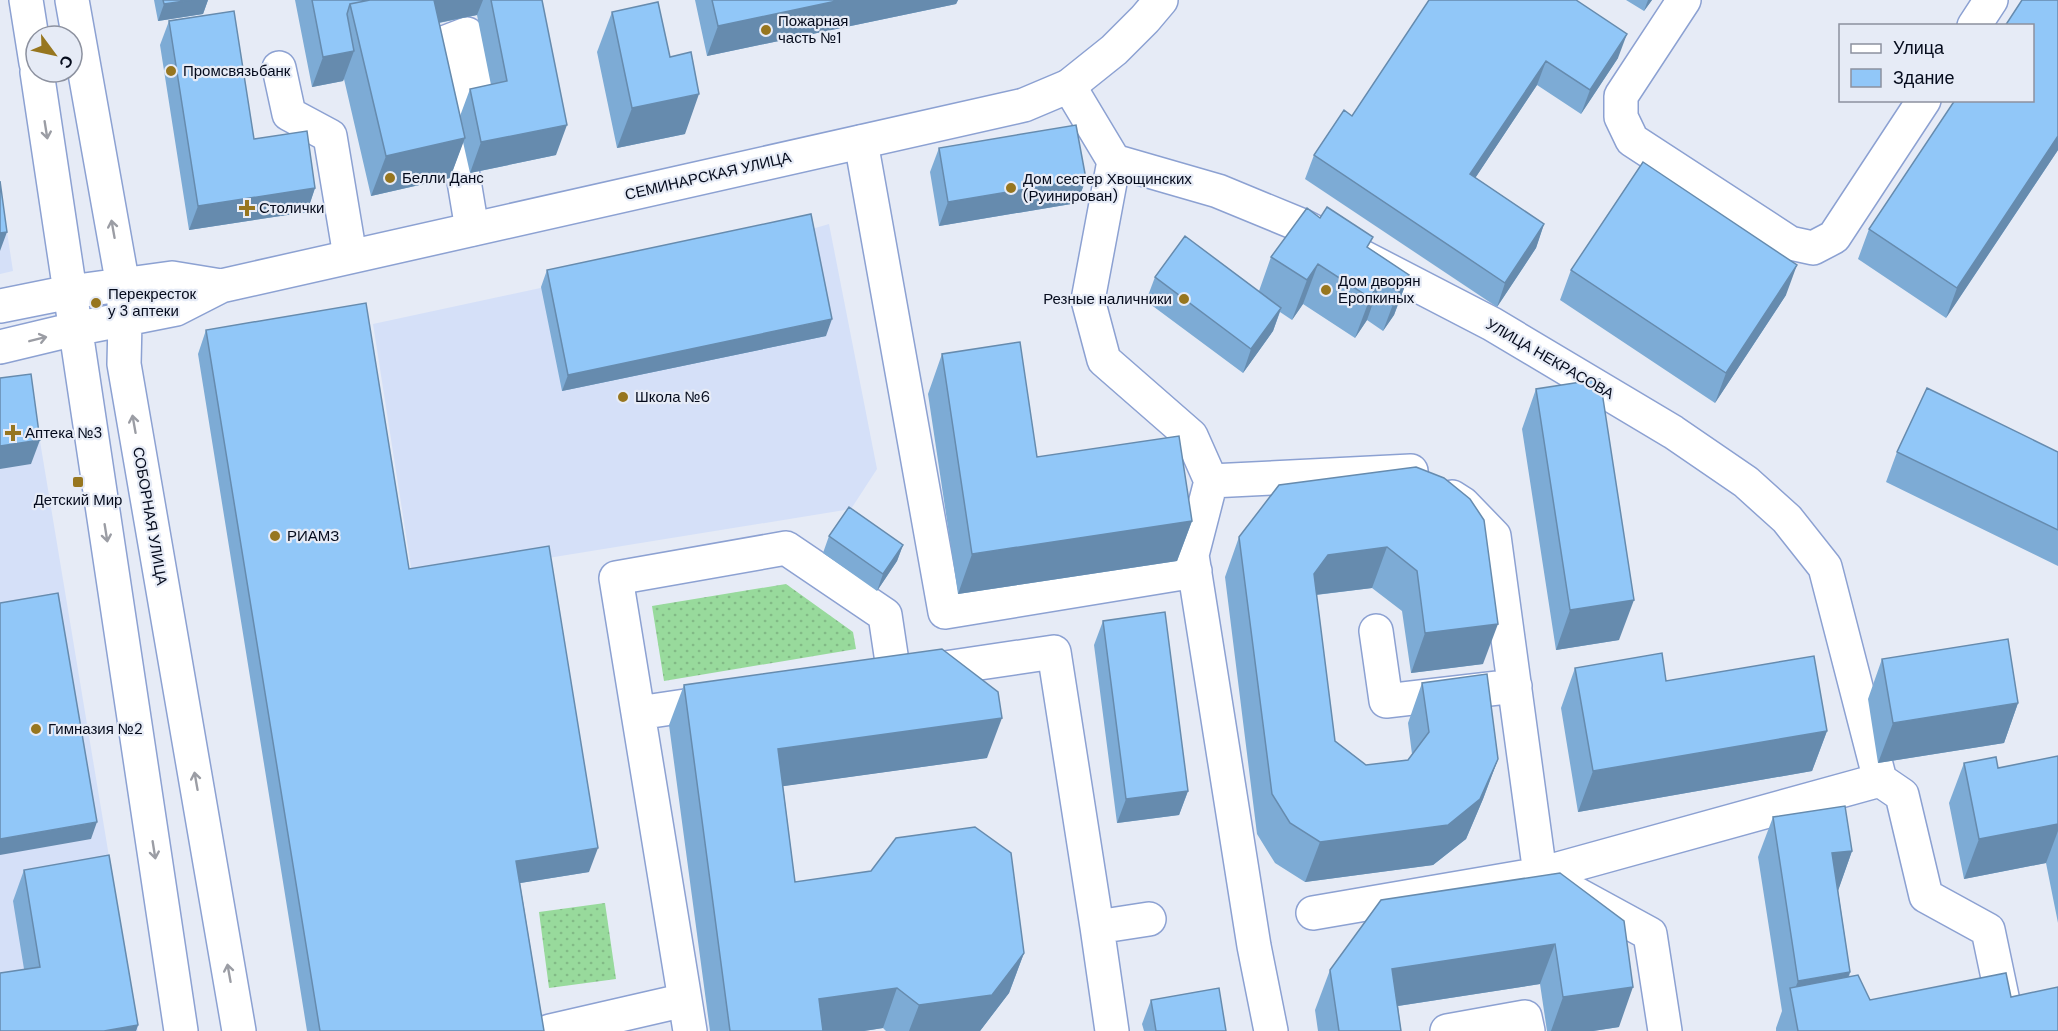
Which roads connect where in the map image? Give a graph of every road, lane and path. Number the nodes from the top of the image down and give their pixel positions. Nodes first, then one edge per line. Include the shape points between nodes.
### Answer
1 (26, 0) edge
2 (72, 0) edge
3 (1161, 0) edge
4 (1684, 0) edge
5 (1990, 0) edge
6 (30, 24) edge
7 (1975, 24) edge
8 (279, 68) dead end
9 (39, 84) edge
10 (1069, 86) junction
11 (479, 90) edge
12 (1923, 102) edge
13 (861, 142) junction
14 (1114, 161) junction
15 (472, 229) junction
16 (350, 256) junction
17 (123, 286) junction
18 (221, 286) junction
19 (70, 292) junction
20 (0, 306) edge
21 (125, 321) junction
22 (75, 329) junction
23 (0, 347) edge
24 (1191, 436) junction
25 (1158, 441) edge
26 (1211, 481) junction
27 (1195, 572) junction
28 (1376, 631) dead end
29 (894, 675) junction
30 (859, 680) edge
31 (1515, 686) junction
32 (743, 697) edge
33 (638, 713) junction
34 (1880, 780) junction
35 (1540, 874) junction
36 (1313, 913) dead end
37 (1149, 919) dead end
38 (1098, 927) junction
39 (2005, 1011) edge
40 (687, 1016) edge
41 (181, 1031) edge
42 (239, 1031) edge
43 (550, 1031) edge
44 (1112, 1031) edge
45 (1271, 1031) edge
46 (1447, 1031) edge
47 (1528, 1031) edge
48 (1665, 1031) edge

1 - 6 main road
17 -> 2 main road, СОБОРНАЯ УЛИЦА
3 - 10 main road, СЕМИНАРСКАЯ УЛИЦА via 1114,50
4 - 12 main road via 1621,96 1621,117 1632,140 1790,243 1814,248 1834,237
5 - 7 main road
8 - 16 main road via 290,114 330,136
9 -> 19 main road
10 - 13 main road, СЕМИНАРСКАЯ УЛИЦА via 1024,105
10 - 14 main road
11 - 15 main road via 467,34 441,44
13 - 15 main road, СЕМИНАРСКАЯ УЛИЦА
13 - 27 main road via 945,612
14 - 24 main road via 1088,300 1104,360
14 - 34 main road, УЛИЦА НЕКРАСОВА via 1218,191 1303,226 1492,324 1673,432 1746,482 1787,519 1825,567
15 - 16 main road, СЕМИНАРСКАЯ УЛИЦА
16 - 18 main road, СЕМИНАРСКАЯ УЛИЦА
17 - 18 main road, СЕМИНАРСКАЯ УЛИЦА via 172,278
17 - 19 main road, СЕМИНАРСКАЯ УЛИЦА
17 - 21 main road, СОБОРНАЯ УЛИЦА
18 - 21 main road, СЕМИНАРСКАЯ УЛИЦА via 176,309
19 - 20 main road, СЕМИНАРСКАЯ УЛИЦА
19 - 22 main road
21 - 22 main road, СЕМИНАРСКАЯ УЛИЦА
42 -> 21 main road, СОБОРНАЯ УЛИЦА via 124,364
23 -> 22 main road, СЕМИНАРСКАЯ УЛИЦА
22 -> 41 main road
24 - 25 main road
24 - 26 main road
26 - 27 main road via 1192,555
26 - 31 main road via 1412,471 1463,504 1494,536
27 - 45 main road via 1252,935
28 - 31 main road via 1386,701
29 - 30 main road
29 - 33 main road via 885,615 786,548 616,578
29 - 38 main road via 1054,652
31 - 35 main road
32 - 33 main road
33 - 40 main road
34 - 35 main road
34 - 39 main road via 1902,795 1926,896 1988,930
35 - 36 main road
35 - 48 main road via 1650,934
37 - 38 main road
38 - 44 main road
40 - 43 main road
46 - 47 main road via 1525,1017

